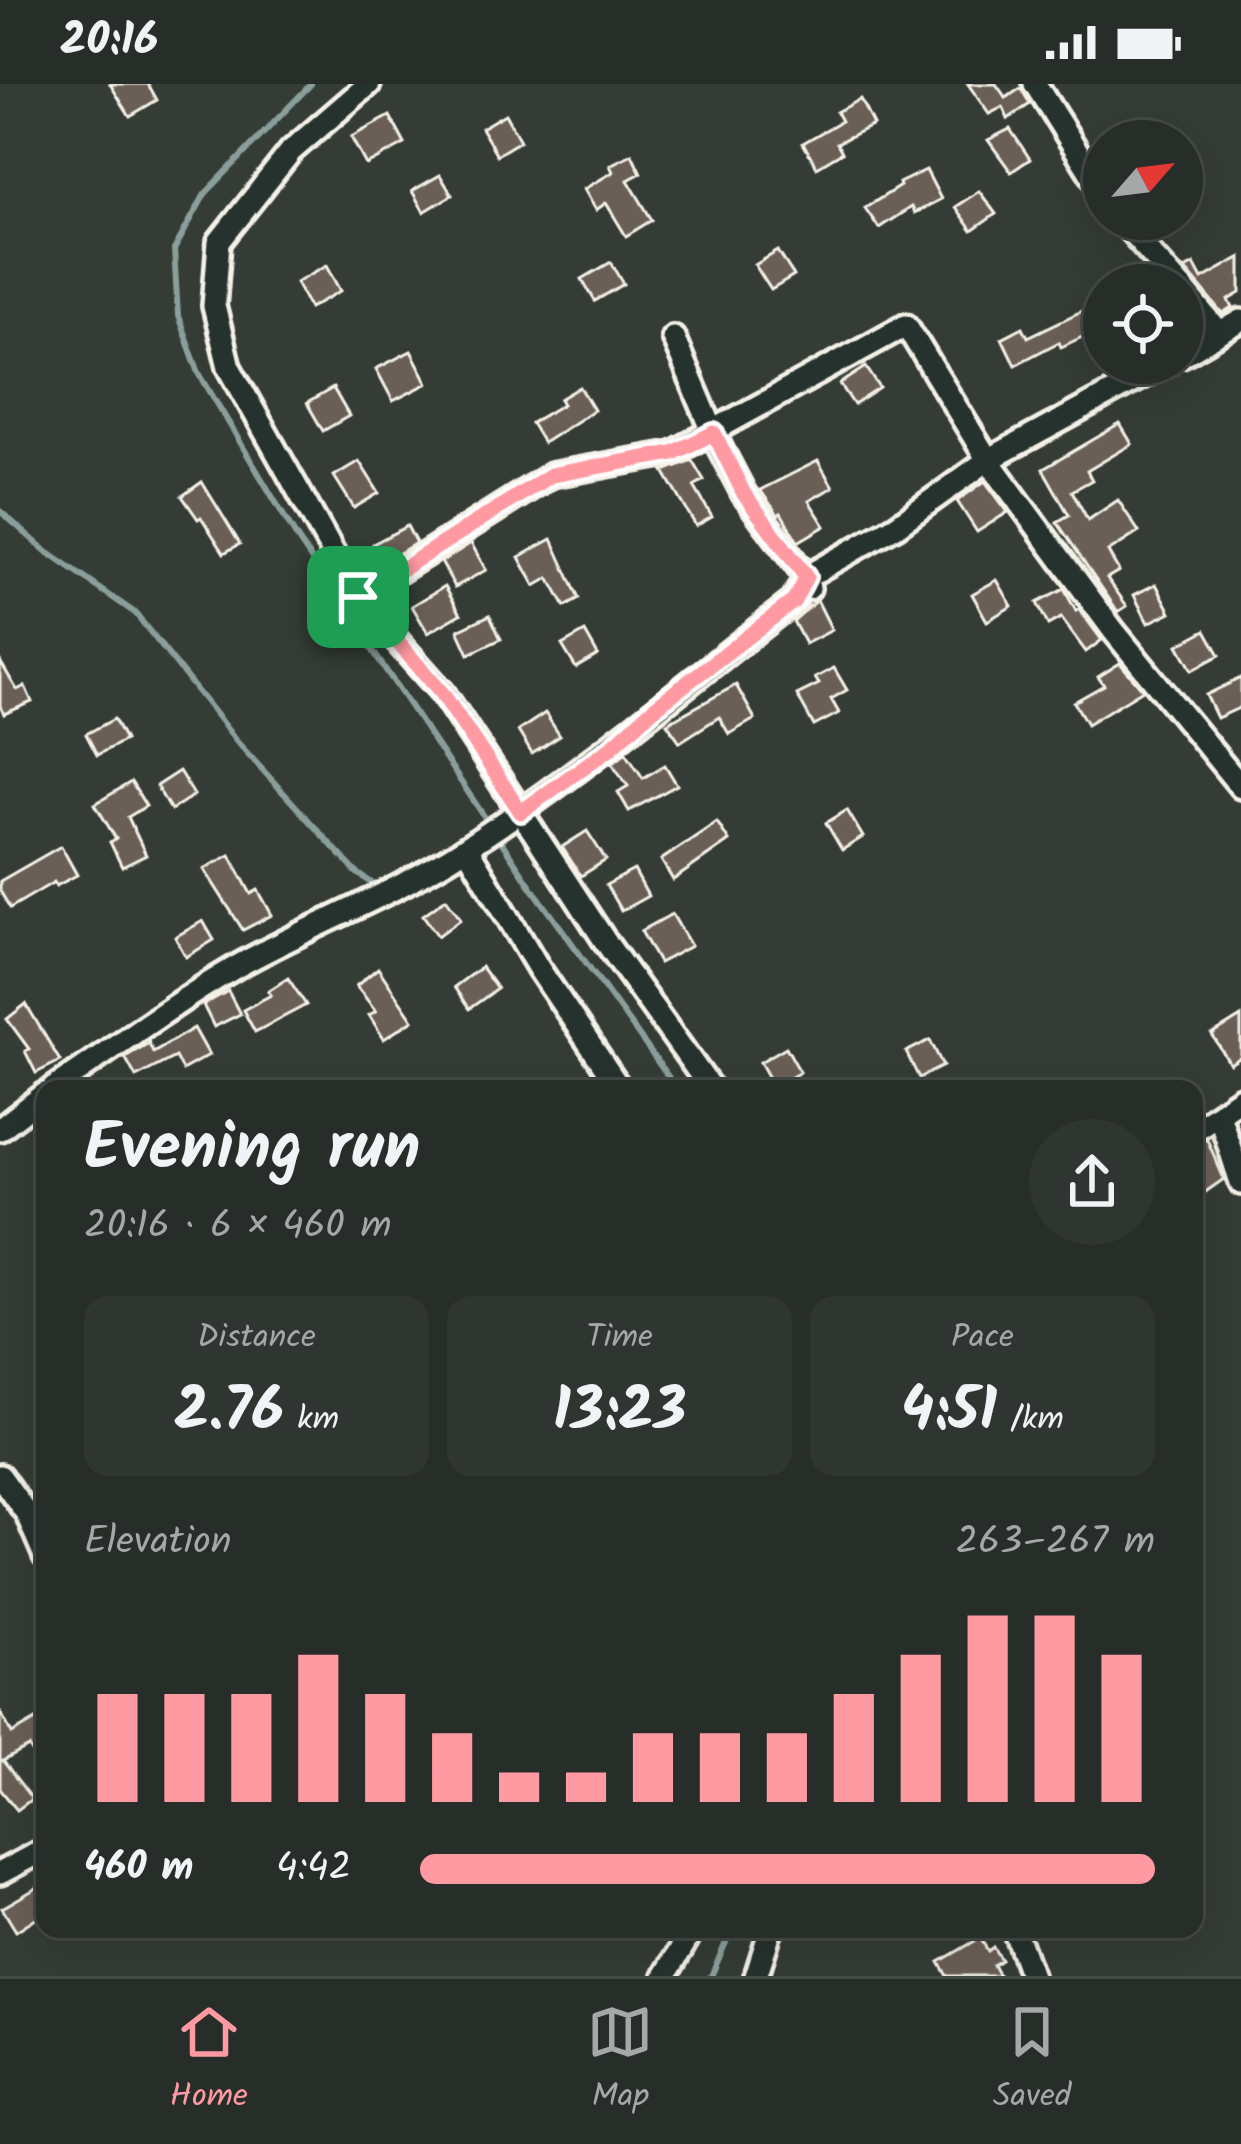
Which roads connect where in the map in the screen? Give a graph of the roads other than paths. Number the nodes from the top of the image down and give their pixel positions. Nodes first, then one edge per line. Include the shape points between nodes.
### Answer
1 (369, 84) edge
2 (1034, 84) edge
3 (1083, 161) edge
4 (1139, 240) edge
5 (1161, 264) edge
6 (1203, 313) edge
7 (1241, 321) edge
8 (1220, 333) junction
9 (673, 337) dead end
10 (1203, 343) edge
11 (1128, 384) edge
12 (714, 433) junction
13 (988, 460) junction
14 (808, 588) junction
15 (358, 597) junction
16 (1241, 787) edge
17 (514, 817) junction
18 (467, 848) junction
19 (67, 1080) edge
20 (614, 1080) edge
21 (705, 1080) edge
22 (1241, 1098) edge
23 (36, 1101) edge
24 (1219, 1114) junction
25 (1203, 1124) edge
26 (0, 1130) edge
27 (1241, 1183) edge
28 (0, 1476) edge
29 (36, 1535) edge
30 (36, 1854) edge
31 (0, 1873) edge
32 (688, 1938) edge
33 (768, 1938) edge
34 (1017, 1938) edge
35 (665, 1976) edge
36 (756, 1976) edge
37 (1031, 1976) edge

1 - 15 street via 292,152 220,242 214,306 229,367
2 - 3 street
4 - 5 street
6 - 8 street
7 - 8 street
8 - 10 street
9 - 12 street
11 - 13 street
12 - 13 street via 907,325
12 - 14 street
12 - 15 street via 673,453 551,475
13 - 14 street
13 - 16 street
14 - 17 street
15 - 17 street via 442,693
17 - 18 street
17 - 21 street
18 - 19 street via 237,967
18 - 20 street
22 - 24 street
23 - 26 street
24 - 25 street
24 - 27 street
28 - 29 street
30 - 31 street
32 - 35 street
33 - 36 street
34 - 37 street

